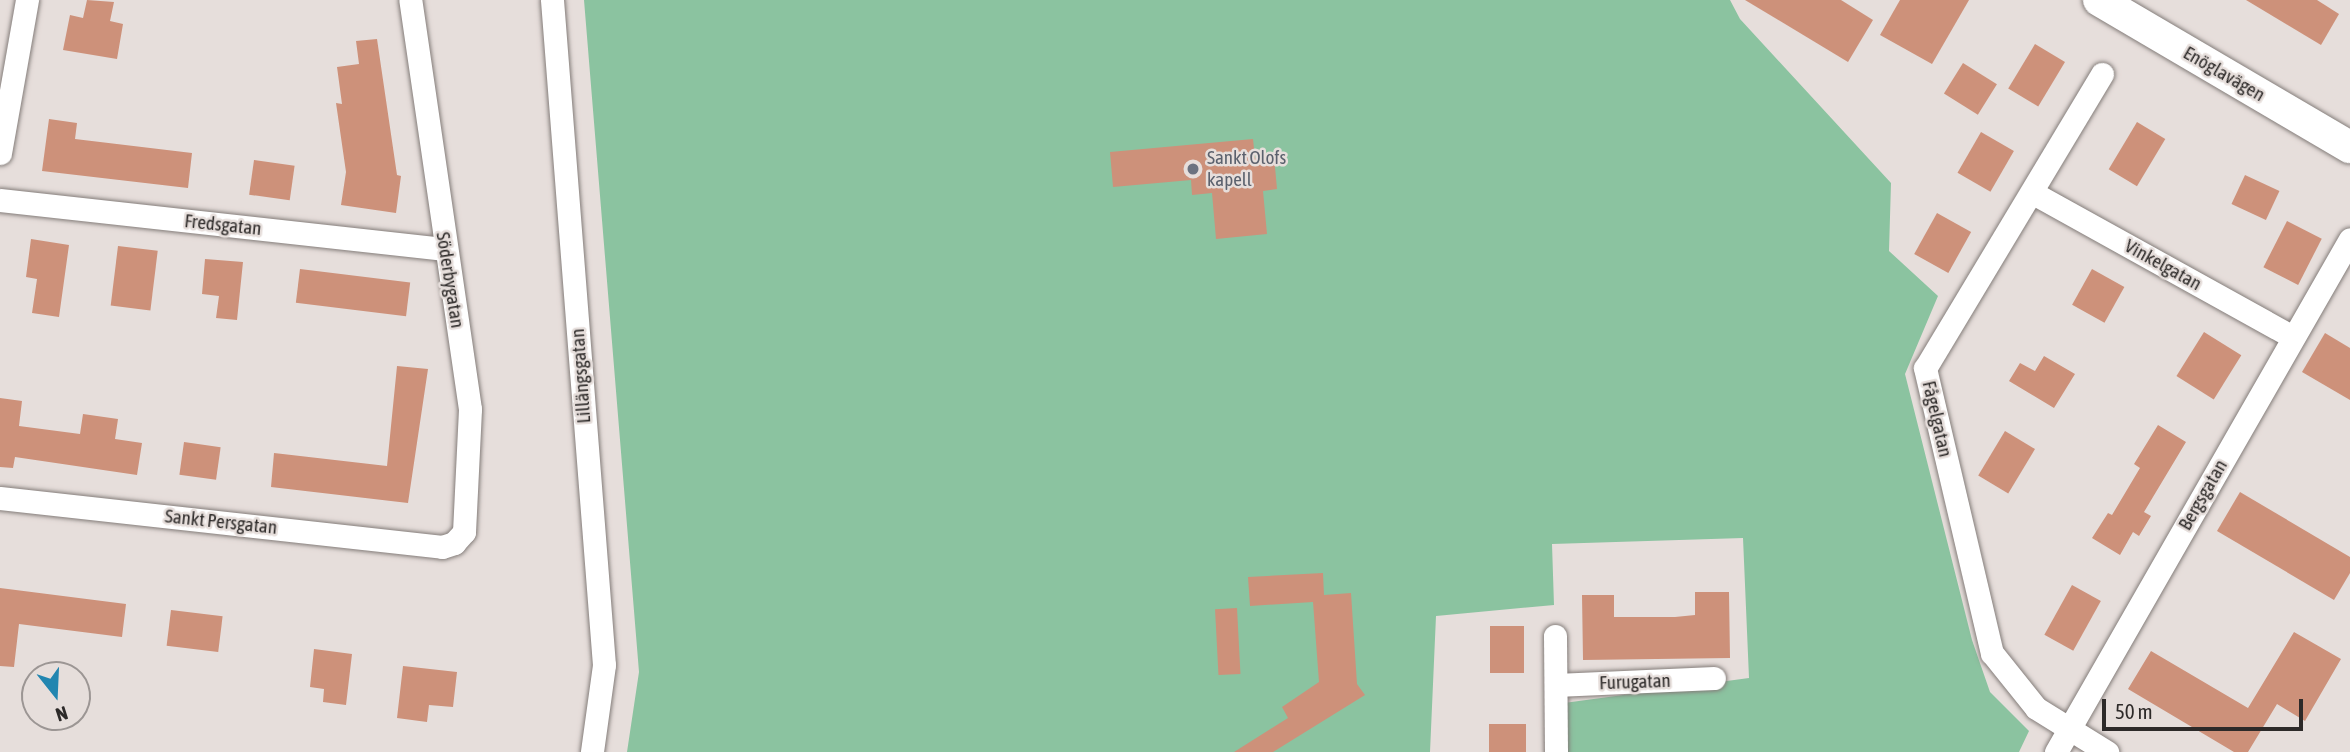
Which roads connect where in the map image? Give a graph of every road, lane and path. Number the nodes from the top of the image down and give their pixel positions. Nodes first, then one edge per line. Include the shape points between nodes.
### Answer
1 (27, 0) edge
2 (410, 0) edge
3 (552, 0) edge
4 (2099, 0) edge
5 (2102, 74) dead end
6 (2350, 146) edge
7 (0, 153) edge
8 (2033, 193) junction
9 (0, 200) edge
10 (2350, 239) edge
11 (445, 249) junction
12 (2293, 337) junction
13 (0, 498) edge
14 (442, 547) joint
15 (1555, 636) dead end
16 (1714, 678) dead end
17 (1556, 685) junction
18 (2067, 731) junction
19 (592, 752) edge
20 (1556, 752) edge
21 (2056, 752) edge
22 (2106, 752) edge

1 - 7 street
2 - 11 street, Söderbygatan
3 - 19 street, Lillängsgatan via 604,665
4 - 6 street, Enöglavägen
5 - 8 street, Fågelgatan
8 - 12 street, Vinkelgatan
8 - 18 street, Fågelgatan via 1925,368 1992,653 2036,708
9 - 11 street, Fredsgatan
10 - 12 street, Bergsgatan
11 - 14 street, Söderbygatan via 470,409 467,523 454,543
12 - 18 street, Bergsgatan
13 - 14 street, Sankt Persgatan
15 - 17 street
16 - 17 street, Furugatan
17 - 20 street
18 - 21 street, Bergsgatan
18 - 22 street, Fågelgatan

